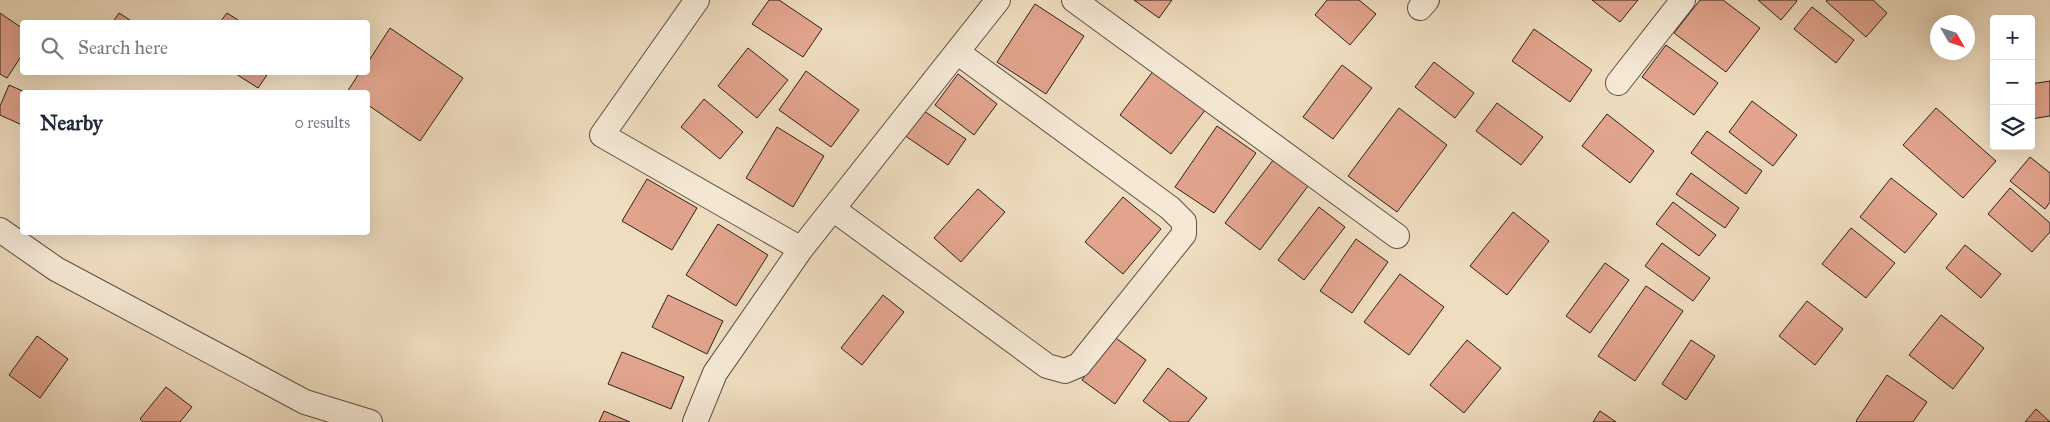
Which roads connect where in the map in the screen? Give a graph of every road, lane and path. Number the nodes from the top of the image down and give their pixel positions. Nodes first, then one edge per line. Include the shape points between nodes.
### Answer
1 (697, 0) edge
2 (998, 0) edge
3 (1074, 0) edge
4 (1682, 0) edge
5 (957, 52) junction
6 (1618, 83) dead end
7 (834, 209) junction
8 (0, 230) edge
9 (1397, 236) dead end
10 (801, 250) junction
11 (370, 422) edge
12 (695, 422) edge

1 - 10 street via 602,135
2 - 5 street
3 - 9 street
4 - 6 street
5 - 7 street
5 - 7 street via 1170,208 1184,222 1184,234 1079,365 1065,371 1047,366
7 - 10 street
8 - 11 street via 56,269 305,402
10 - 12 street via 715,373

